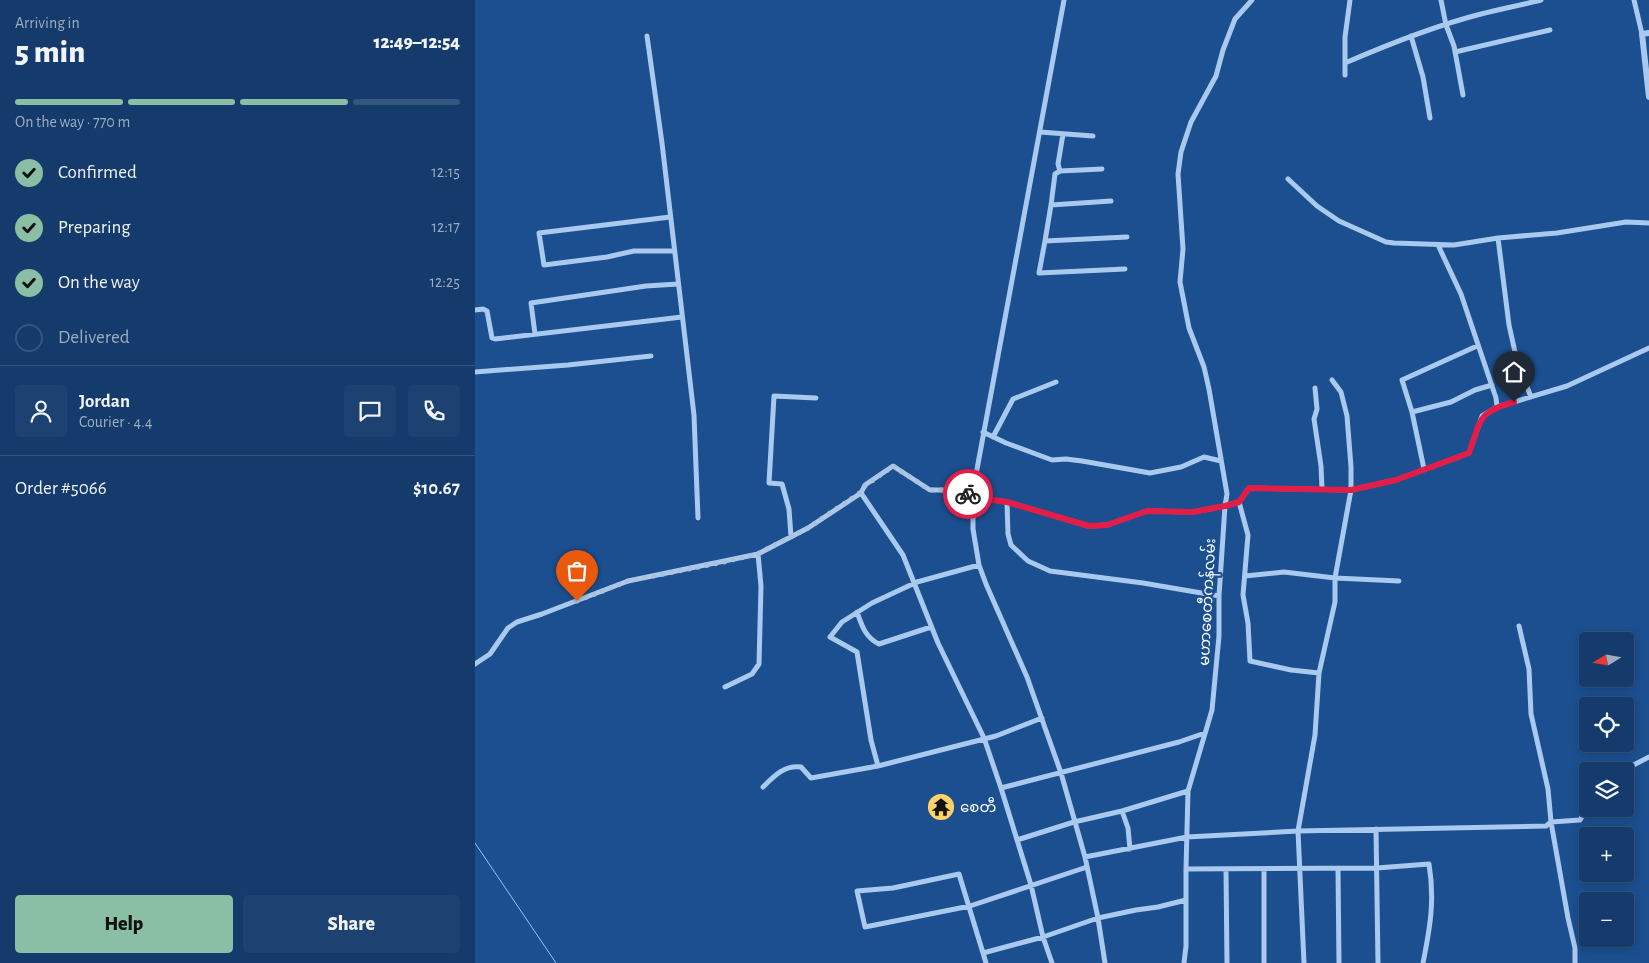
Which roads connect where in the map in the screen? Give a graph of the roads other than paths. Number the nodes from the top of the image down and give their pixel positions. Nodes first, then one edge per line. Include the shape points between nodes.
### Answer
1 (1064, 0) edge
2 (1253, 0) edge
3 (1350, 0) edge
4 (1441, 0) edge
5 (1541, 0) edge
6 (1634, 0) edge
7 (1446, 25) junction
8 (1550, 30) dead end
9 (1649, 33) edge
10 (1641, 34) junction
11 (647, 36) dead end
12 (1411, 36) junction
13 (1455, 52) junction
14 (1345, 63) junction
15 (1345, 74) dead end
16 (1463, 95) dead end
17 (1649, 97) edge
18 (1430, 118) dead end
19 (1040, 132) junction
20 (1063, 134) junction
21 (1093, 136) dead end
22 (1101, 169) dead end
23 (1060, 171) junction
24 (1288, 179) dead end
25 (1111, 202) dead end
26 (1051, 205) junction
27 (671, 217) junction
28 (1649, 222) edge
29 (1127, 237) dead end
30 (1498, 238) junction
31 (1045, 241) junction
32 (1438, 245) junction
33 (675, 251) junction
34 (1125, 269) dead end
35 (678, 284) junction
36 (475, 310) edge
37 (682, 317) junction
38 (535, 334) junction
39 (1477, 346) junction
40 (1649, 348) edge
41 (651, 356) dead end
42 (475, 372) edge
43 (1332, 380) dead end
44 (1057, 382) dead end
45 (1492, 385) junction
46 (1315, 388) dead end
47 (1531, 396) junction
48 (816, 398) dead end
49 (1497, 407) junction
50 (1412, 412) junction
51 (983, 432) junction
52 (993, 437) junction
53 (1221, 461) junction
54 (1423, 469) junction
55 (1322, 489) junction
56 (1351, 490) junction
57 (861, 492) junction
58 (973, 497) junction
59 (1007, 502) junction
60 (1239, 502) junction
61 (1225, 506) junction
62 (697, 518) dead end
63 (791, 537) junction
64 (757, 554) junction
65 (979, 565) junction
66 (1245, 576) junction
67 (1335, 578) junction
68 (1399, 581) dead end
69 (915, 584) junction
70 (1219, 596) junction
71 (857, 612) junction
72 (1519, 626) dead end
73 (931, 627) junction
74 (475, 664) edge
75 (1319, 674) junction
76 (725, 687) dead end
77 (1042, 718) junction
78 (1205, 733) junction
79 (984, 738) junction
80 (1649, 757) edge
81 (1634, 765) edge
82 (879, 766) junction
83 (1061, 774) junction
84 (763, 787) dead end
85 (1001, 788) junction
86 (1188, 791) junction
87 (1122, 811) junction
88 (1582, 817) edge
89 (1074, 822) junction
90 (1551, 822) junction
91 (1376, 830) junction
92 (1298, 831) junction
93 (1187, 837) junction
94 (1017, 840) junction
95 (1130, 849) junction
96 (1085, 857) junction
97 (1087, 868) junction
98 (1300, 868) junction
99 (1339, 868) junction
100 (1377, 868) junction
101 (1186, 869) junction
102 (1265, 869) junction
103 (1226, 870) junction
104 (1031, 885) junction
105 (1186, 900) junction
106 (970, 906) junction
107 (1098, 918) junction
108 (1043, 937) junction
109 (983, 953) junction
110 (986, 963) edge
111 (1052, 963) edge
112 (1105, 963) edge
113 (1184, 963) edge
114 (1227, 963) edge
115 (1265, 963) edge
116 (1304, 963) edge
117 (1339, 963) edge
118 (1378, 963) edge
119 (1423, 963) edge
120 (1575, 963) edge

1 - 19 street
2 - 53 street, မဟာစေတီကန်လမ်း via 1235,19 1216,76 1191,122 1181,152 1179,174 1183,249 1180,282 1189,328 1205,374
3 - 14 street
4 - 7 street
5 - 7 street
6 - 10 street
7 - 12 street
7 - 13 street
8 - 13 street
9 - 10 street
10 - 17 street
11 - 27 street
12 - 14 street
12 - 18 street
13 - 16 street
14 - 15 street
19 - 20 street
19 - 51 street
20 - 21 street
20 - 23 street via 1058,164
22 - 23 street
23 - 26 street via 1055,174
24 - 32 street via 1317,206 1353,228 1387,242
25 - 26 street
26 - 31 street
27 - 33 street
27 - 33 street via 539,233 544,266 634,251
28 - 30 street
29 - 31 street
30 - 32 street
30 - 47 street via 1509,325 1517,361
31 - 34 street via 1039,273
32 - 39 street via 1461,294
33 - 35 street
35 - 37 street
35 - 38 street via 531,303
36 - 38 street via 487,311 493,339
37 - 38 street
37 - 62 street via 694,415
39 - 45 street
39 - 50 street via 1402,380
40 - 47 street via 1567,386
41 - 42 street
43 - 56 street via 1341,392 1347,416
44 - 52 street via 1013,399
45 - 49 street
45 - 50 street via 1451,402
46 - 55 street via 1317,409 1314,419
47 - 49 street
48 - 63 street via 774,396 769,483 782,484 789,509
49 - 54 street via 1482,416 1469,453
50 - 54 street
51 - 52 street
51 - 58 street
52 - 53 street via 1052,460 1082,461 1150,473 1181,467 1204,457
53 - 61 street, မဟာစေတီကန်လမ်း via 1227,494
54 - 56 street via 1396,480
55 - 56 street
55 - 60 street via 1249,488
56 - 67 street
57 - 58 street via 893,466 930,490 963,490
57 - 63 street
57 - 69 street via 903,554
58 - 59 street
58 - 65 street via 973,529
59 - 61 street via 1089,526 1107,525 1147,511 1193,512
59 - 70 street via 1011,545 1028,561 1049,571
60 - 61 street
60 - 66 street via 1248,535
61 - 70 street, မဟာစေတီကန်လမ်း
63 - 64 street
64 - 74 street via 628,581 517,622 508,628 490,654
64 - 76 street via 761,586 759,664 752,674
65 - 69 street
65 - 77 street
66 - 67 street via 1285,572
66 - 75 street via 1243,595 1250,661
67 - 68 street
67 - 75 street via 1335,602
69 - 71 street
69 - 73 street
70 - 78 street, မဟာစေတီကန်လမ်း via 1212,710
71 - 73 street via 870,640 879,644
71 - 82 street via 842,622 831,637 857,652 871,740
72 - 90 street via 1529,669 1531,714
73 - 79 street
75 - 92 street via 1315,734
77 - 79 street
77 - 83 street
78 - 83 street
78 - 86 street, မဟာစေတီကန်လမ်း
79 - 82 street
79 - 85 street
80 - 81 street
82 - 84 street via 811,778 801,767 792,766 778,772
83 - 85 street
83 - 89 street
85 - 94 street
86 - 87 street
86 - 93 street, မဟာစေတီကန်လမ်း
87 - 89 street
87 - 95 street
88 - 90 street via 1580,820
89 - 94 street
89 - 96 street
90 - 91 street via 1545,826
90 - 120 street via 1575,948
91 - 92 street
91 - 100 street
92 - 93 street
92 - 98 street
93 - 95 street
93 - 101 street, မဟာစေတီကန်လမ်း
94 - 104 street
95 - 96 street
96 - 97 street
97 - 104 street
97 - 107 street
98 - 99 street
98 - 102 street
98 - 116 street
99 - 100 street
99 - 117 street
100 - 118 street
100 - 119 street via 1429,864 1432,905
101 - 103 street
101 - 105 street, မဟာစေတီကန်လမ်း
102 - 103 street
102 - 115 street
103 - 114 street
104 - 106 street
104 - 108 street
105 - 107 street
105 - 113 street, မဟာစေတီကန်လမ်း
106 - 106 street via 865,927 857,891 893,888 959,874
106 - 109 street
107 - 108 street
107 - 112 street
108 - 109 street
108 - 111 street
109 - 110 street

